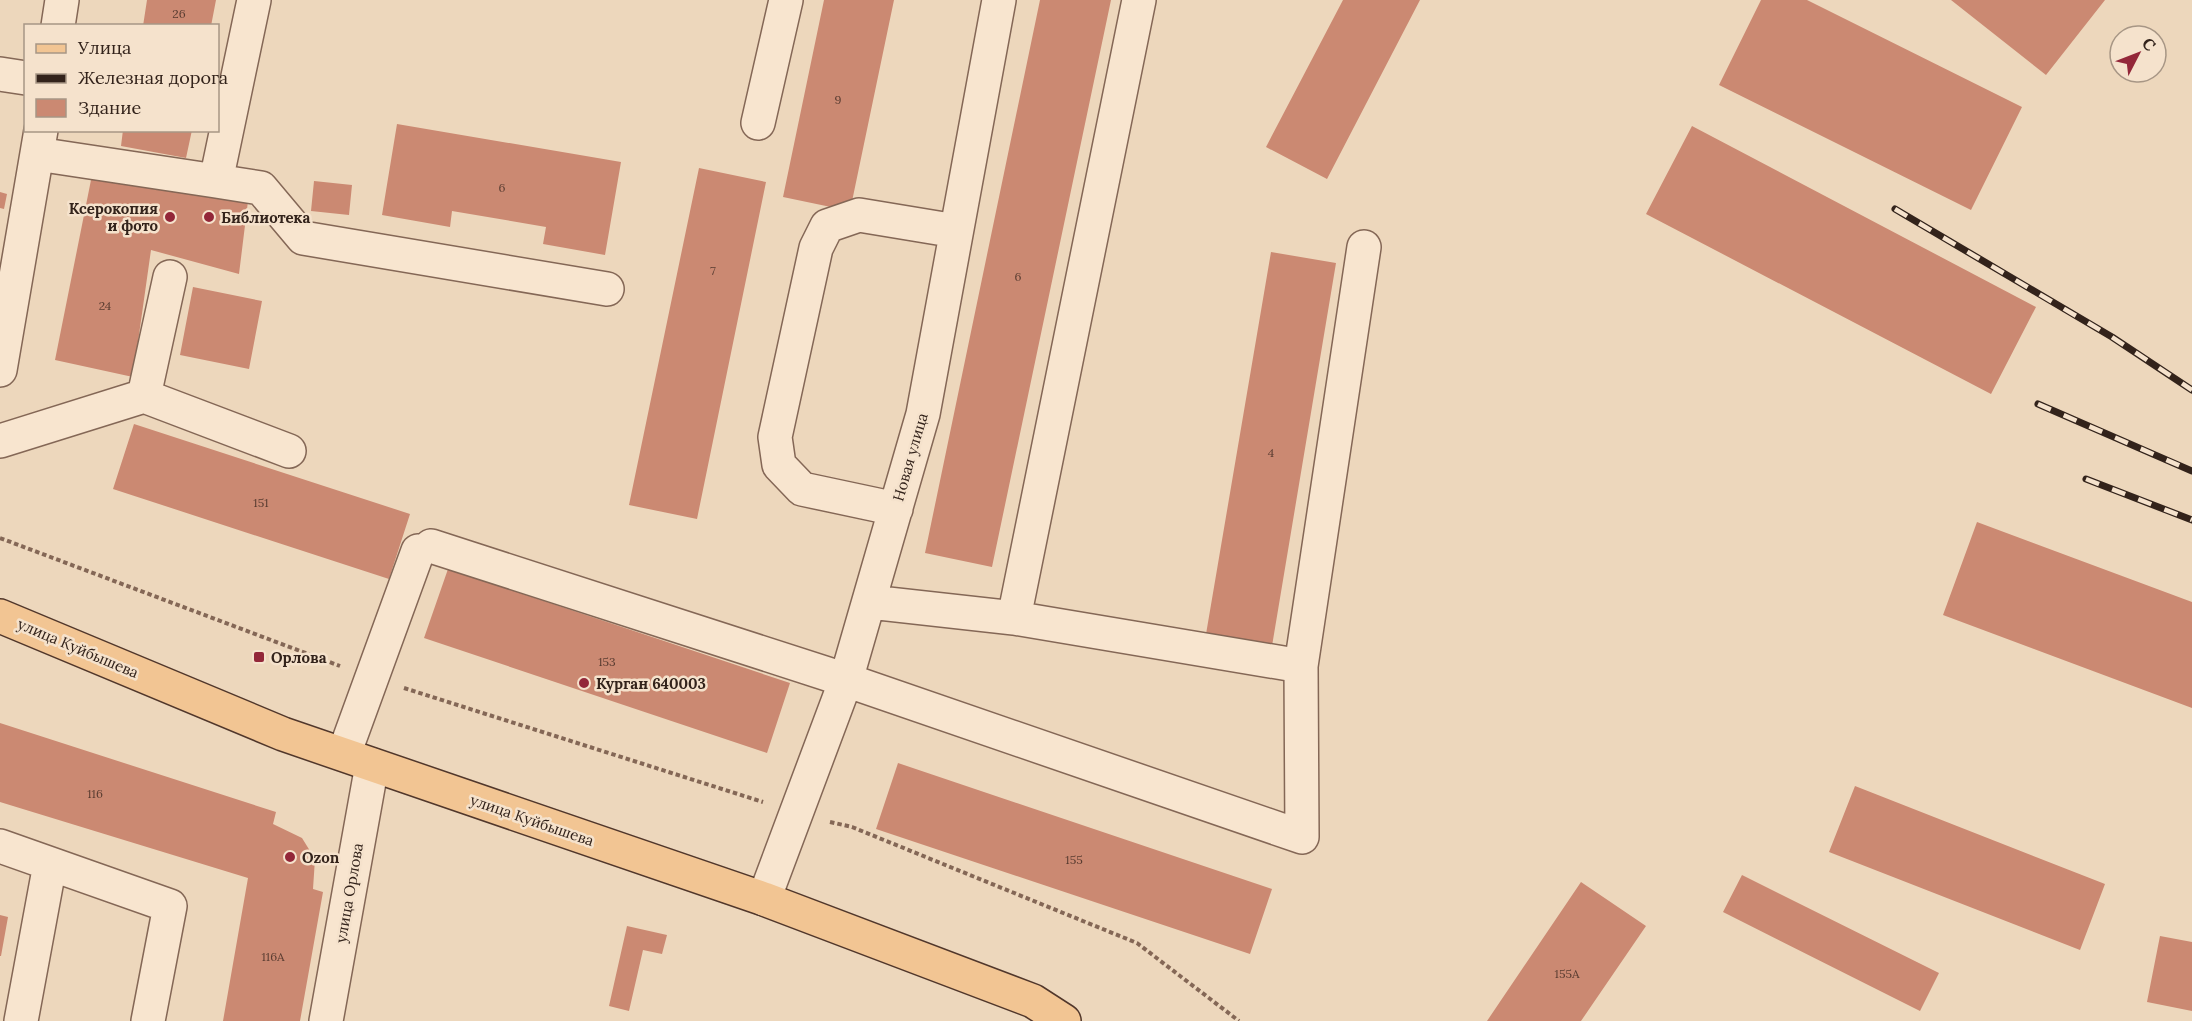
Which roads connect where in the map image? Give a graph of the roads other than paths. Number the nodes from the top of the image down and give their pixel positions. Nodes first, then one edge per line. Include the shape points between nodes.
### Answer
1 (62, 0) edge
2 (254, 0) edge
3 (786, 0) edge
4 (999, 0) edge
5 (1139, 0) edge
6 (58, 24) edge
7 (0, 74) edge
8 (24, 78) edge
9 (758, 123) dead end
10 (39, 142) edge
11 (216, 182) junction
12 (956, 231) junction
13 (1364, 247) dead end
14 (170, 278) dead end
15 (608, 289) dead end
16 (0, 370) edge
17 (144, 396) junction
18 (0, 441) edge
19 (289, 452) dead end
20 (896, 509) junction
21 (870, 602) junction
22 (0, 616) edge
23 (1014, 618) junction
24 (1301, 666) junction
25 (846, 680) junction
26 (358, 759) junction
27 (0, 846) edge
28 (50, 864) junction
29 (764, 899) junction
30 (21, 1021) edge
31 (148, 1021) edge
32 (326, 1021) edge
33 (1064, 1021) edge

1 - 6 street
2 - 11 street
3 - 9 street
4 - 12 street, Новая улица
5 - 23 street
7 - 8 street
10 - 11 street
10 - 16 street
11 - 15 street via 261,188 303,238
12 - 20 street, Новая улица via 923,414
12 - 20 street via 859,215 827,226 816,248 775,437 779,465 802,489
13 - 24 street
14 - 17 street
17 - 18 street
17 - 19 street
20 - 21 street, Новая улица
21 - 23 street
21 - 25 street, Новая улица
22 - 26 main road, улица Куйбышева via 283,734
23 - 24 street
24 - 25 street via 1302,837
25 - 26 street, улица Орлова via 424,548 372,677
25 - 29 street, Новая улица
26 - 29 main road, улица Куйбышева
26 - 32 street, улица Орлова
27 - 28 street
28 - 30 street
28 - 31 street via 170,906
29 - 33 main road, улица Куйбышева via 1033,1001

